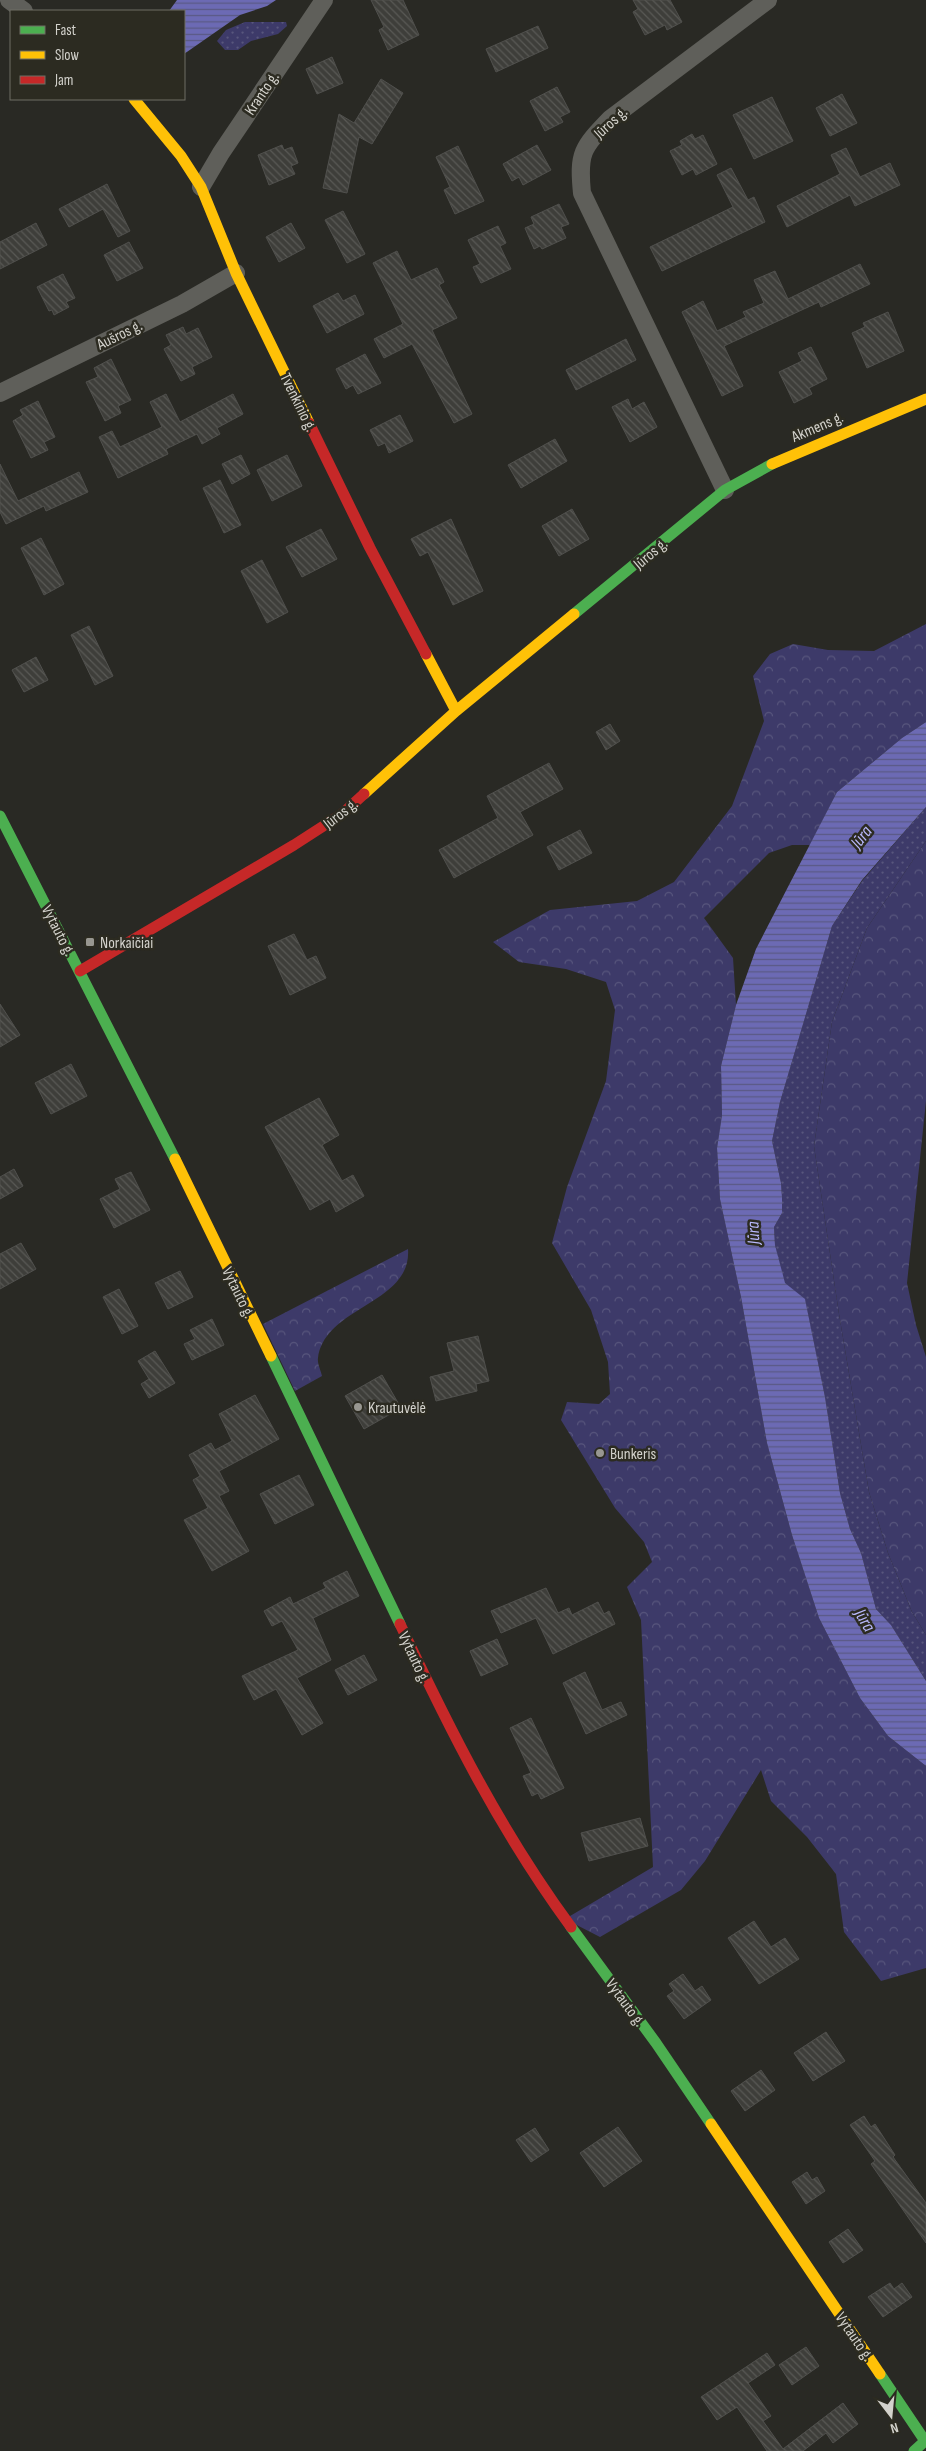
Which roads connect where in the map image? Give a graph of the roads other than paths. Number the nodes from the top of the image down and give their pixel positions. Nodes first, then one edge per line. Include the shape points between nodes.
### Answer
1 (9, 0) edge
2 (324, 0) edge
3 (768, 0) edge
4 (23, 10) edge
5 (135, 100) edge
6 (201, 187) junction
7 (236, 274) junction
8 (0, 393) edge
9 (926, 399) edge
10 (725, 490) junction
11 (456, 711) junction
12 (0, 816) edge
13 (80, 971) junction
14 (922, 2445) edge

1 - 4 street
2 - 6 street, Kranto g. via 221,152
3 - 10 street, Jūros g. via 610,119 588,141 580,163 582,193
5 - 6 street, Tvenkinio g. via 181,156
6 - 7 street, Tvenkinio g.
7 - 8 street, Aušros g.
7 - 11 street, Tvenkinio g. via 374,556
9 - 10 street, Akmens g. via 780,459
10 - 11 street, Jūros g.
11 - 13 street, Jūros g. via 320,830
12 - 13 street, Vytauto g.
13 - 14 street, Vytauto g. via 140,1086 475,1778 533,1875 656,2043 858,2340

